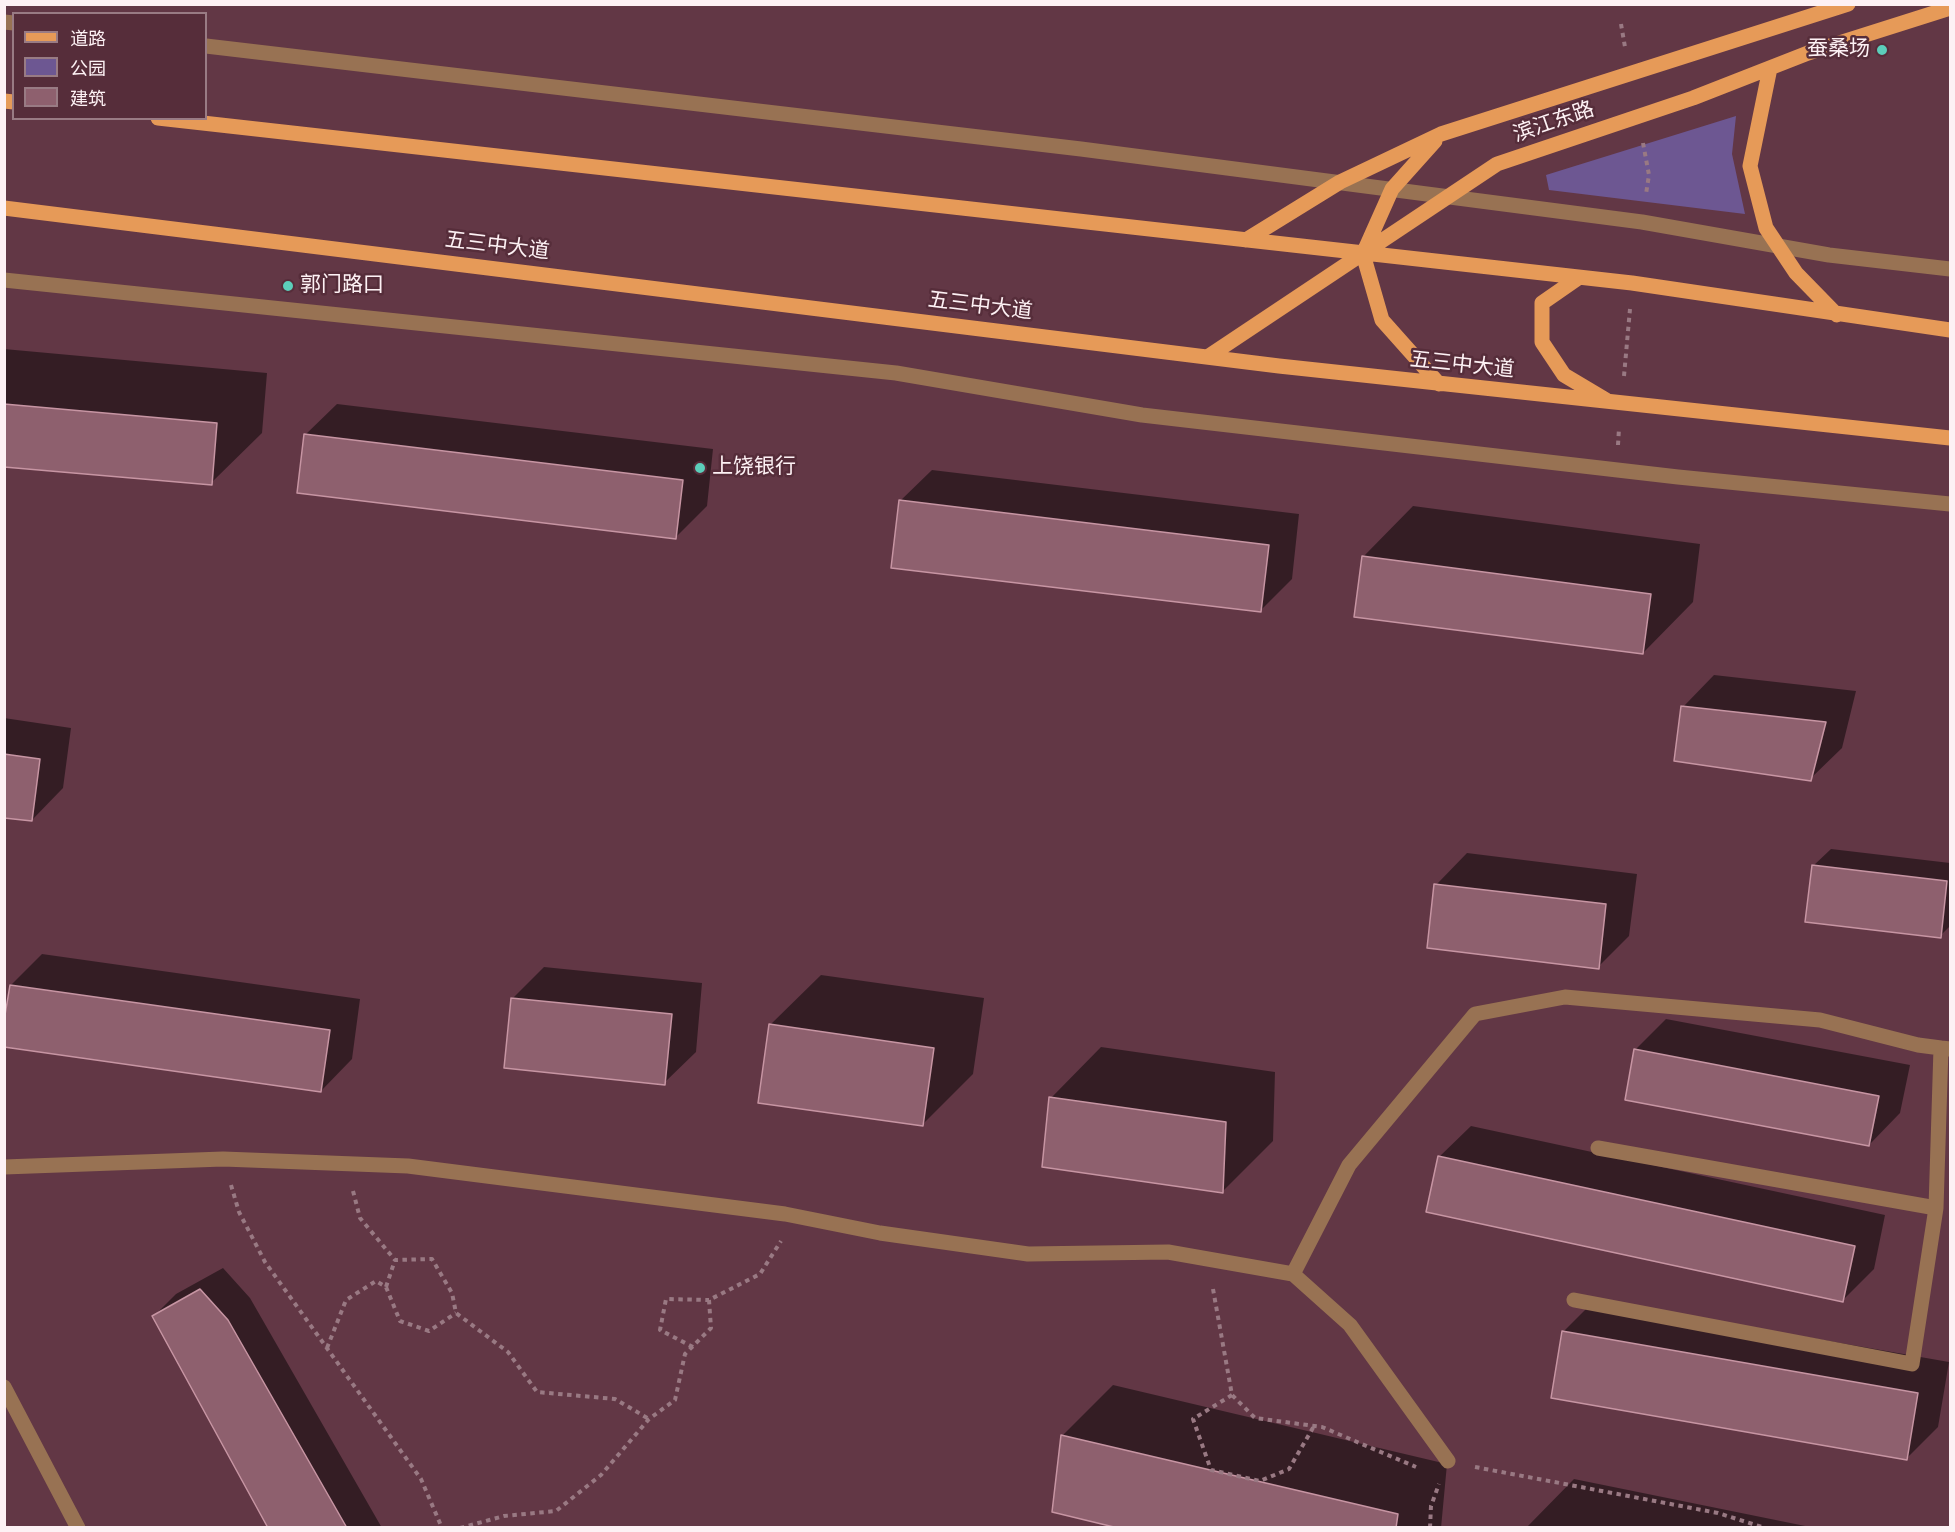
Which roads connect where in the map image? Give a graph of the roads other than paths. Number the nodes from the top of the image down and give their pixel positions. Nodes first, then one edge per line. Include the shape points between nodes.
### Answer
1 (1848, 4) edge
2 (1950, 8) edge
3 (207, 46) edge
4 (1770, 68) junction
5 (176, 120) edge
6 (1441, 134) junction
7 (1340, 182) junction
8 (1392, 189) junction
9 (1449, 196) junction
10 (4, 208) edge
11 (1246, 240) junction
12 (1778, 245) junction
13 (1363, 254) junction
14 (1950, 269) edge
15 (1578, 278) junction
16 (4, 280) edge
17 (1837, 315) junction
18 (1950, 330) edge
19 (1209, 356) junction
20 (1439, 384) junction
21 (1611, 403) junction
22 (1950, 438) edge
23 (1950, 504) edge
24 (1946, 1049) edge
25 (1598, 1148) dead end
26 (4, 1167) edge
27 (1936, 1208) junction
28 (1293, 1274) junction
29 (1574, 1300) dead end
30 (4, 1387) edge
31 (1448, 1461) road end
32 (78, 1527) edge

1 - 6 main road, 滨江东路
2 - 4 main road, 滨江东路
3 - 7 street
4 - 9 main road, 滨江东路 via 1497,164
4 - 12 main road via 1750,166 1766,228
5 - 11 main road
6 - 7 main road, 滨江东路
6 - 8 main road
7 - 8 street
7 - 11 main road, 滨江东路
8 - 9 street
8 - 13 main road
9 - 12 street
9 - 13 main road, 滨江东路
10 - 19 main road, 五三中大道
11 - 13 main road
12 - 14 street
12 - 17 main road via 1796,273
13 - 15 main road
13 - 19 main road, 滨江东路
13 - 20 main road via 1382,320
15 - 17 main road
15 - 21 main road via 1542,303 1542,342 1564,375
16 - 23 street via 896,373 1142,415
17 - 18 main road
19 - 20 main road, 五三中大道
20 - 21 main road, 五三中大道
21 - 22 main road, 五三中大道
24 - 27 street
24 - 28 street via 1820,1020 1565,997 1475,1014 1349,1165
25 - 27 street
26 - 28 street via 224,1159 408,1166 785,1214 880,1233 1028,1254 1168,1252
27 - 29 street via 1912,1365
28 - 31 street via 1350,1324
30 - 32 street

